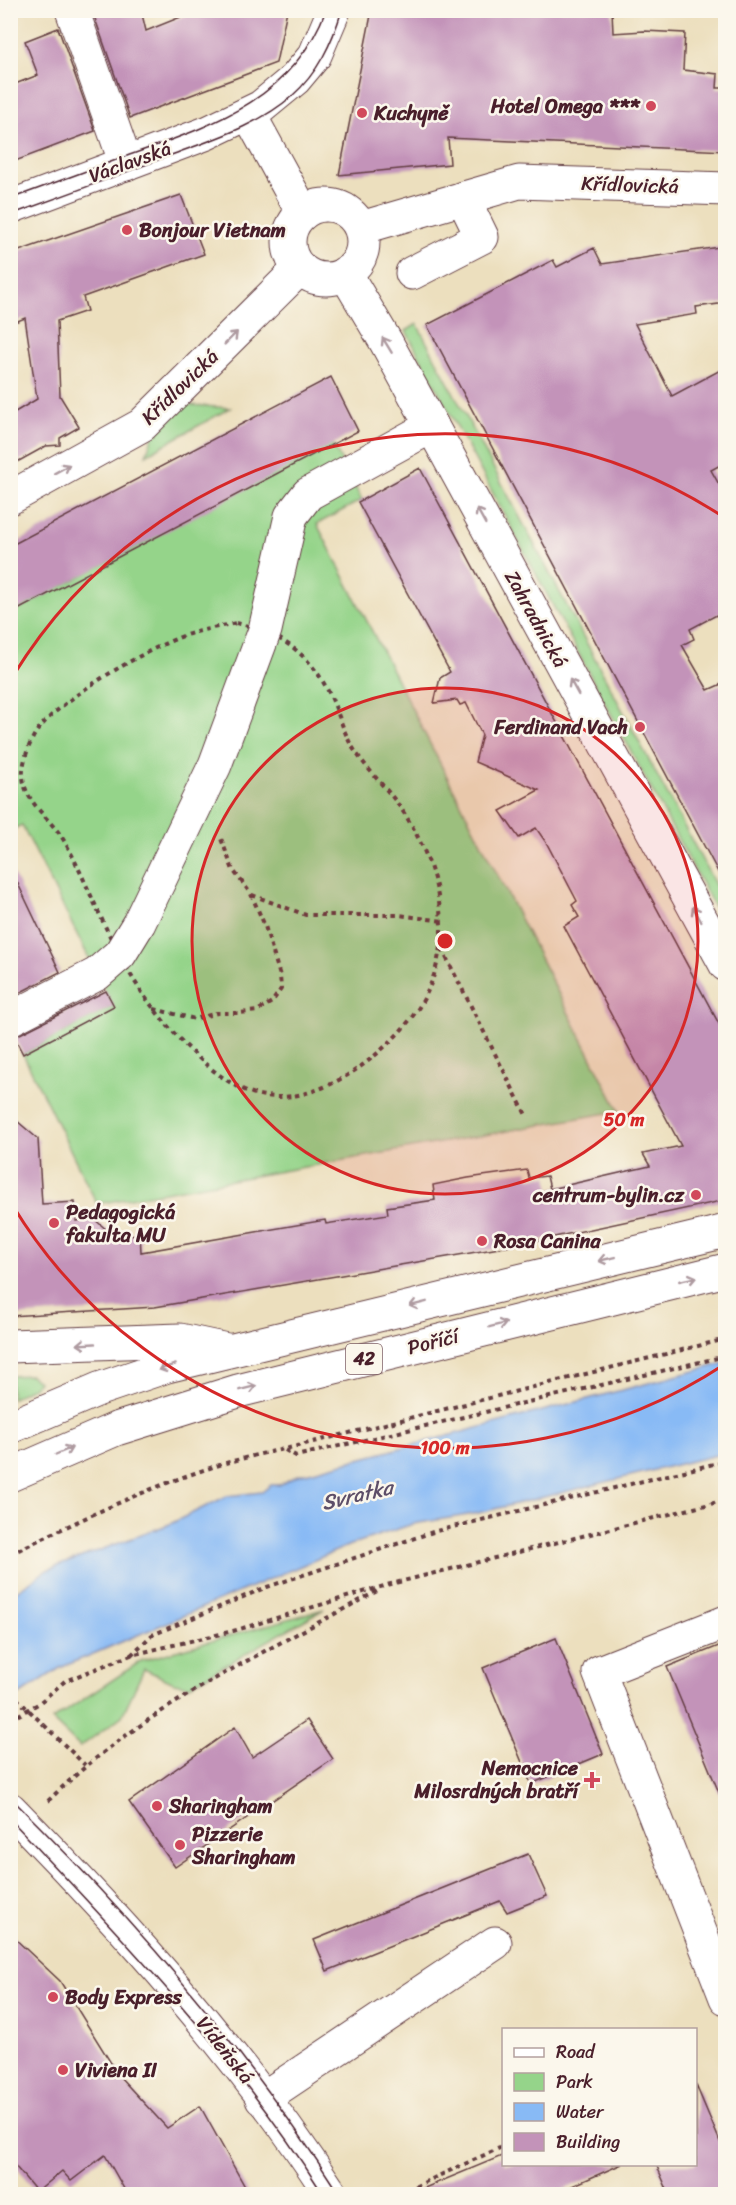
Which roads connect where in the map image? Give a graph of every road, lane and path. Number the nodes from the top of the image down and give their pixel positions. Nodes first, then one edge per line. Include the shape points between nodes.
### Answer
1 (72, 10) edge
2 (334, 10) edge
3 (249, 114) junction
4 (126, 164) junction
5 (726, 189) edge
6 (463, 198) junction
7 (10, 207) edge
8 (303, 213) junction
9 (361, 228) junction
10 (300, 268) junction
11 (345, 273) junction
12 (412, 273) dead end
13 (432, 426) junction
14 (10, 498) edge
15 (265, 630) junction
16 (205, 786) junction
17 (251, 894) junction
18 (443, 921) junction
19 (441, 948) junction
20 (120, 954) junction
21 (726, 965) edge
22 (153, 1009) junction
23 (10, 1019) edge
24 (526, 1115) dead end
25 (726, 1231) edge
26 (726, 1270) edge
27 (726, 1339) edge
28 (10, 1346) edge
29 (227, 1350) junction
30 (726, 1356) edge
31 (10, 1427) edge
32 (285, 1449) junction
33 (726, 1461) edge
34 (10, 1475) edge
35 (726, 1500) edge
36 (10, 1554) edge
37 (387, 1585) junction
38 (726, 1622) edge
39 (131, 1655) junction
40 (10, 1692) edge
41 (10, 1720) edge
42 (85, 1765) junction
43 (15, 1823) edge
44 (495, 1942) dead end
45 (726, 1998) edge
46 (262, 2099) junction
47 (502, 2147) edge
48 (331, 2194) edge
49 (399, 2194) edge

1 - 4 street
2 - 3 street, Václavská via 315,55 274,99
3 - 4 street, Václavská
3 - 8 street
4 - 7 street, Václavská
5 - 6 street, Křídlovická via 519,182
6 - 9 street, Křídlovická
6 - 12 street via 483,237
8 - 9 street via 313,207 336,206 346,210
8 - 10 street via 290,234 293,259
9 - 11 street via 363,248 354,267
10 - 11 street via 322,279
14 -> 10 street, Křídlovická via 142,425
13 -> 11 street, Zahradnická
13 - 15 street via 308,494 291,516
21 -> 13 street, Zahradnická
15 - 16 street
15 - 18 path via 310,664 325,686 350,743 404,813 422,846
15 - 20 path via 236,624 182,636 135,660 64,706 40,727 28,748 23,768 27,792 66,844
16 - 17 path via 233,870
16 - 20 street
17 - 18 path via 306,915 399,915
17 - 22 path via 280,976 280,989 272,1002 257,1011 217,1012 195,1019
18 - 19 path
19 - 22 path via 436,974 409,1020 360,1067 307,1093 280,1097 251,1093 224,1079
19 - 24 path
20 - 22 path
20 - 23 street via 97,974
25 -> 29 street, Poříčí / 42
34 -> 26 street, Poříčí / 42 via 116,1429 238,1391
27 - 32 path
29 -> 28 street, Poříčí via 180,1340
29 -> 31 street, Poříčí / 42 via 99,1389
30 - 32 path via 297,1456
32 - 36 path via 241,1457 131,1496
33 - 39 path via 414,1538 267,1587 152,1635
35 - 37 path
37 - 39 path via 233,1631
37 - 42 path via 193,1693
38 - 45 street via 599,1672
39 - 41 path via 65,1681 38,1704
40 - 42 path, bridge
42 - 43 path
43 - 46 street, Vídeňská via 98,1900 162,1972
44 - 46 street
46 - 48 street, Vídeňská
47 - 49 path

